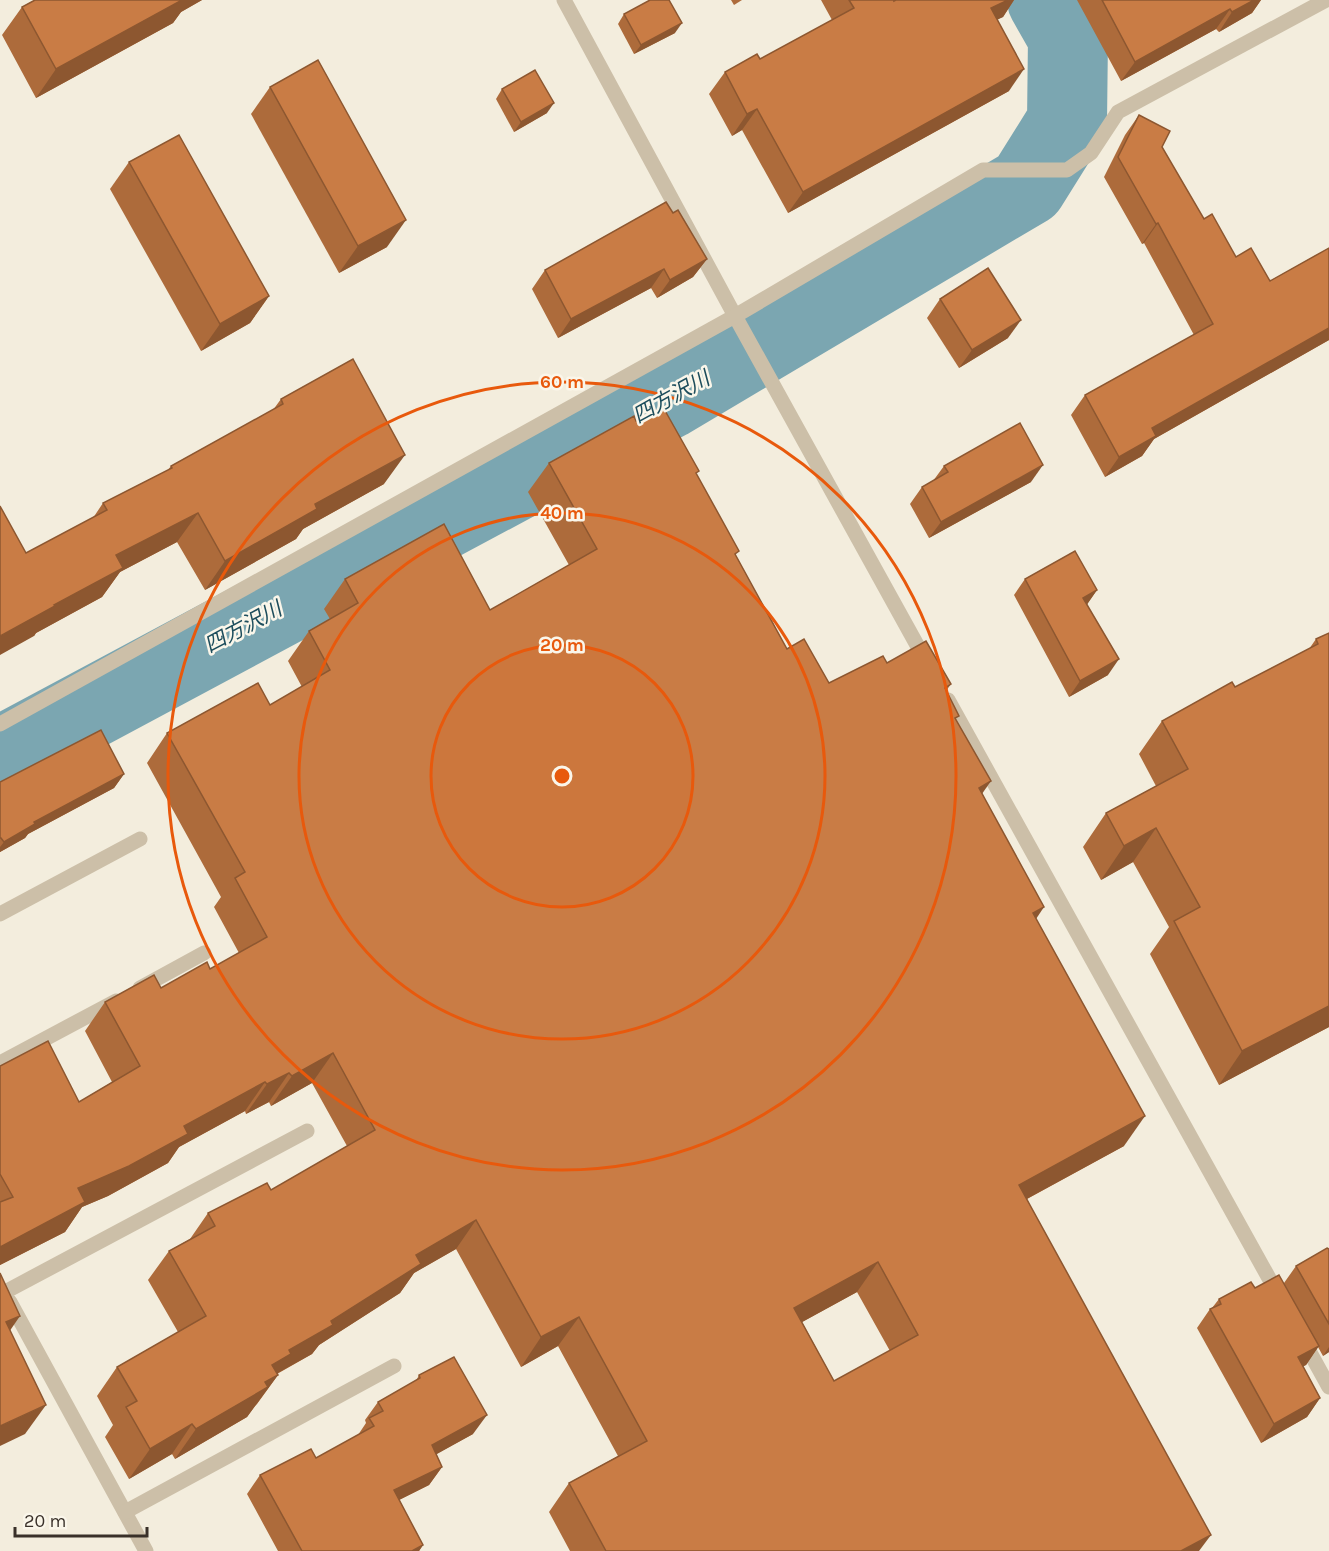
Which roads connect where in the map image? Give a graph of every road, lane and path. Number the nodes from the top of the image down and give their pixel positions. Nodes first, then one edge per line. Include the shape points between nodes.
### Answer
1 (564, 0) edge
2 (1326, 0) edge
3 (735, 316) junction
4 (0, 724) edge
5 (140, 839) dead end
6 (0, 914) edge
7 (204, 953) dead end
8 (0, 1063) edge
9 (307, 1131) dead end
10 (2, 1288) edge
11 (394, 1366) dead end
12 (1329, 1387) edge
13 (125, 1512) junction
14 (146, 1551) edge

1 - 3 street
2 - 3 street via 1118,112 1091,153 1067,170 983,170
3 - 4 street
3 - 12 street
5 - 6 street
7 - 8 street
9 - 10 street
10 - 13 street
11 - 13 street
13 - 14 street

